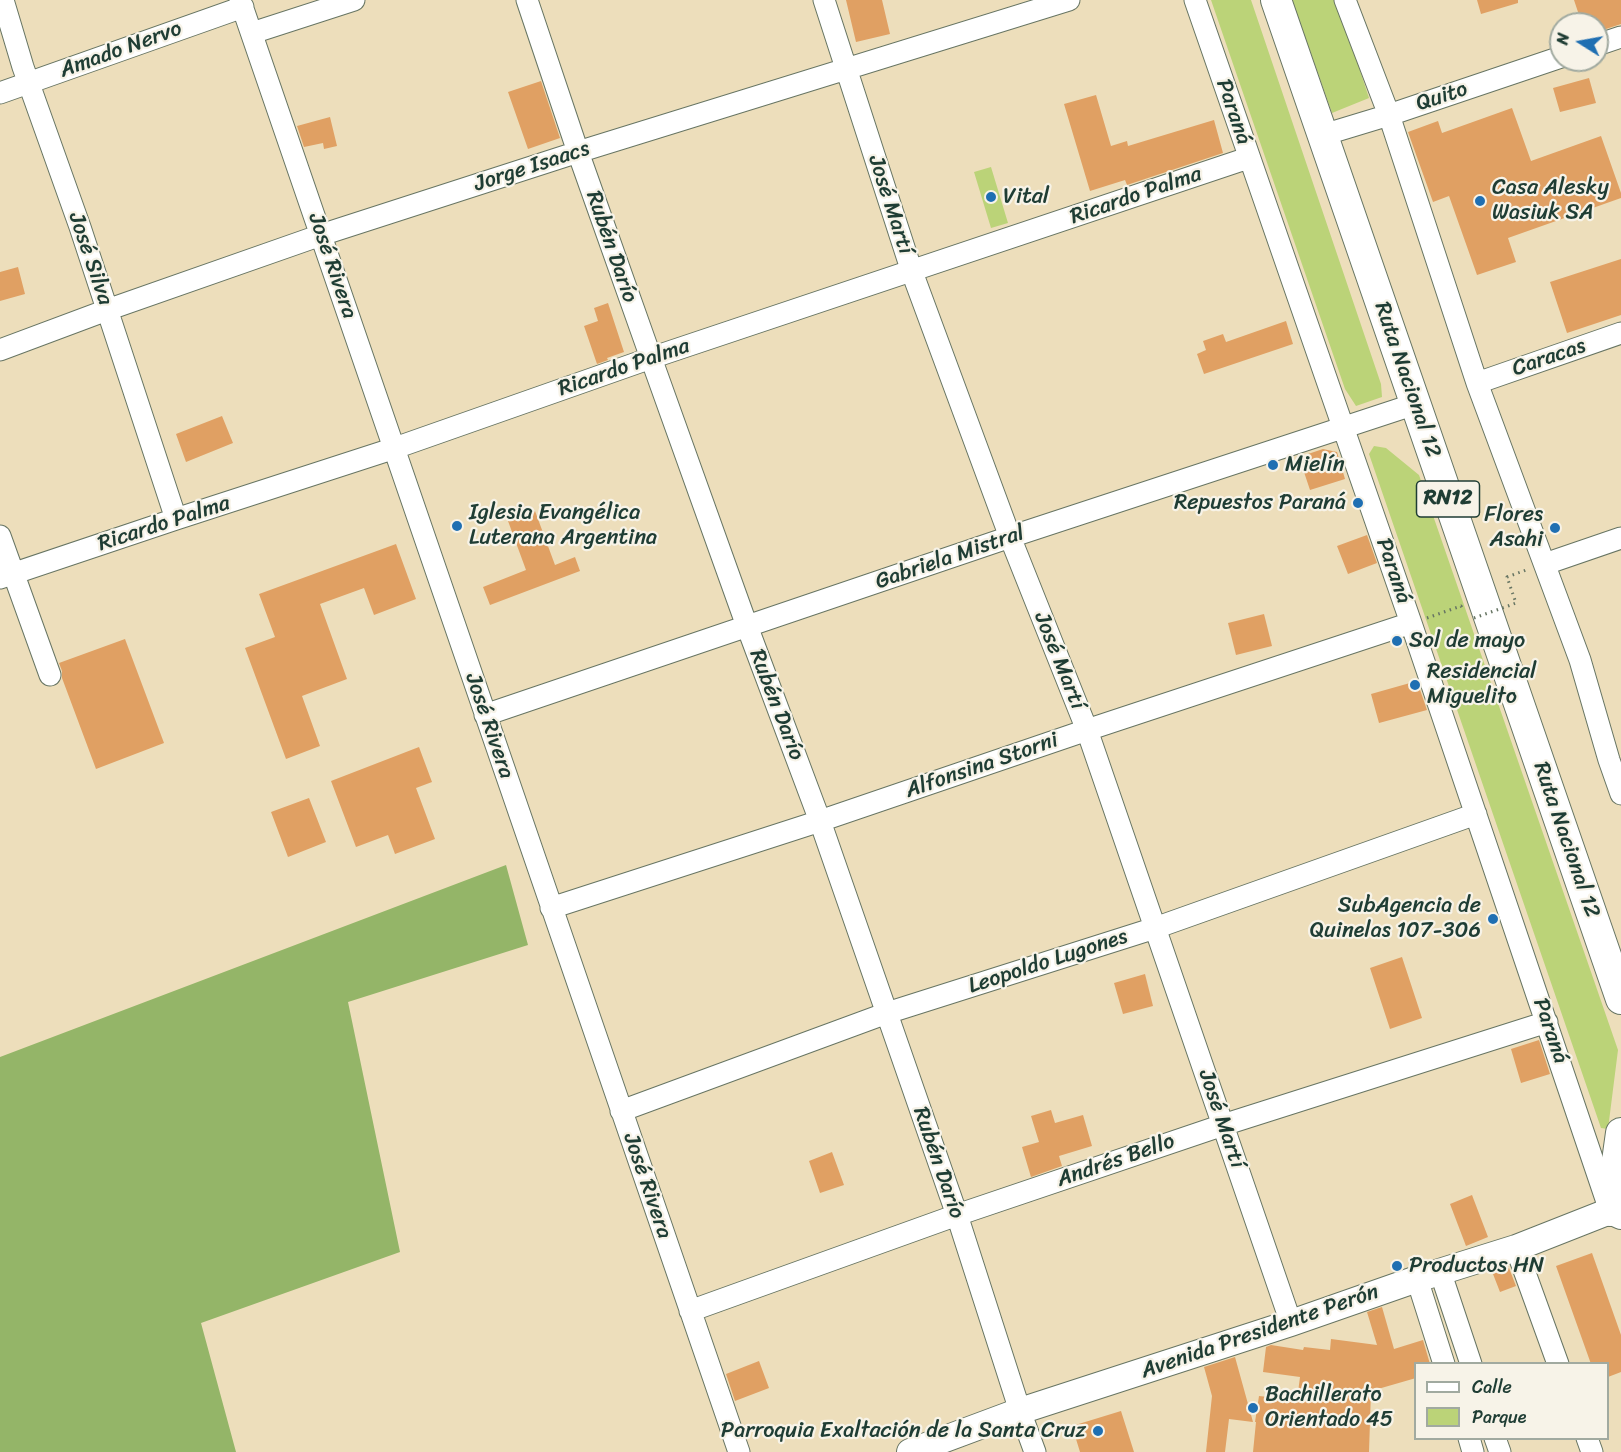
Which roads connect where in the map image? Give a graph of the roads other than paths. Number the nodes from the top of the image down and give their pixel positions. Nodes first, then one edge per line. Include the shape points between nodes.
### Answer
1 (3, 0) edge
2 (354, 0) edge
3 (527, 0) edge
4 (824, 0) edge
5 (1069, 0) edge
6 (1195, 0) edge
7 (1276, 0) edge
8 (1345, 0) edge
9 (242, 4) edge
10 (252, 33) junction
11 (1549, 61) edge
12 (846, 69) junction
13 (29, 83) junction
14 (0, 93) edge
15 (1389, 115) junction
16 (1323, 135) junction
17 (578, 152) junction
18 (1248, 158) junction
19 (321, 235) junction
20 (912, 272) junction
21 (107, 310) junction
22 (1621, 333) edge
23 (0, 350) edge
24 (651, 358) junction
25 (1476, 383) junction
26 (1415, 404) junction
27 (1343, 428) junction
28 (395, 448) junction
29 (176, 519) junction
30 (0, 536) edge
31 (1010, 537) junction
32 (1621, 538) edge
33 (1545, 564) junction
34 (7, 576) edge
35 (1411, 623) junction
36 (747, 626) junction
37 (50, 675) dead end
38 (485, 715) junction
39 (1087, 730) junction
40 (1615, 758) edge
41 (1621, 794) edge
42 (1476, 814) junction
43 (820, 822) junction
44 (551, 908) junction
45 (1155, 928) junction
46 (1621, 999) edge
47 (887, 1013) junction
48 (1547, 1023) junction
49 (621, 1111) junction
50 (1223, 1125) junction
51 (1621, 1133) edge
52 (1616, 1214) edge
53 (957, 1215) junction
54 (1516, 1248) junction
55 (1429, 1275) junction
56 (690, 1311) junction
57 (1291, 1323) junction
58 (1444, 1362) edge
59 (1470, 1362) edge
60 (1557, 1362) edge
61 (1020, 1412) junction
62 (739, 1452) edge
63 (910, 1452) edge
64 (1035, 1452) edge

1 - 13 street, José Silva
2 - 10 street
3 - 17 street, Rubén Darío
4 - 12 street, José Martí
5 - 12 street, Jorge Isaacs
6 - 18 street, Paraná
7 - 16 highway, Ruta Nacional 12 / RN12
8 - 15 street
9 - 10 street, José Rivera
9 - 13 street, Amado Nervo
10 - 19 street, José Rivera
11 - 15 street, Quito
12 - 17 street, Jorge Isaacs
12 - 20 street, José Martí
13 - 14 street, Amado Nervo
13 - 21 street, José Silva
15 - 16 street, Quito
15 - 25 street
16 - 26 highway, Ruta Nacional 12 / RN12
17 - 19 street, Jorge Isaacs
17 - 24 street, Rubén Darío
18 - 20 street, Ricardo Palma
18 - 27 street, Paraná
19 - 21 street, Jorge Isaacs
19 - 28 street, José Rivera
20 - 24 street, Ricardo Palma
20 - 31 street, José Martí
21 - 23 street, Jorge Isaacs
21 - 29 street, José Silva
22 - 25 street, Caracas
24 - 28 street, Ricardo Palma
24 - 36 street, Rubén Darío
25 - 33 street
26 - 27 street, Gabriela Mistral
26 - 46 highway, Ruta Nacional 12 / RN12
27 - 31 street, Gabriela Mistral
27 - 35 street, Paraná
28 - 29 street, Ricardo Palma
28 - 38 street, José Rivera
29 - 34 street, Ricardo Palma
30 - 34 street
31 - 36 street, Gabriela Mistral
31 - 39 street, José Martí
32 - 33 street
33 - 40 street
34 - 37 street
35 - 39 street, Alfonsina Storni
35 - 42 street, Paraná
36 - 38 street, Gabriela Mistral
36 - 43 street, Rubén Darío
38 - 44 street, José Rivera
39 - 43 street, Alfonsina Storni
39 - 45 street, José Martí
40 - 41 street
42 - 45 street, Leopoldo Lugones
42 - 48 street, Paraná
43 - 44 street, Alfonsina Storni
43 - 47 street, Rubén Darío
44 - 49 street, José Rivera
45 - 47 street, Leopoldo Lugones
45 - 50 street, José Martí
47 - 49 street, Leopoldo Lugones
47 - 53 street, Rubén Darío
48 - 50 street, Andrés Bello
48 - 52 street, Paraná
49 - 56 street, José Rivera
50 - 53 street, Andrés Bello
50 - 57 street, José Martí
51 - 52 highway
52 - 54 main road, Avenida Presidente Perón
53 - 56 street, Andrés Bello
53 - 61 street, Rubén Darío
54 - 55 main road, Avenida Presidente Perón
54 - 60 street
55 - 57 main road, Avenida Presidente Perón
55 - 58 street
55 - 59 street
56 - 62 street, José Rivera
57 - 61 main road, Avenida Presidente Perón
61 - 63 main road, Avenida Presidente Perón
61 - 64 street, Rubén Darío

